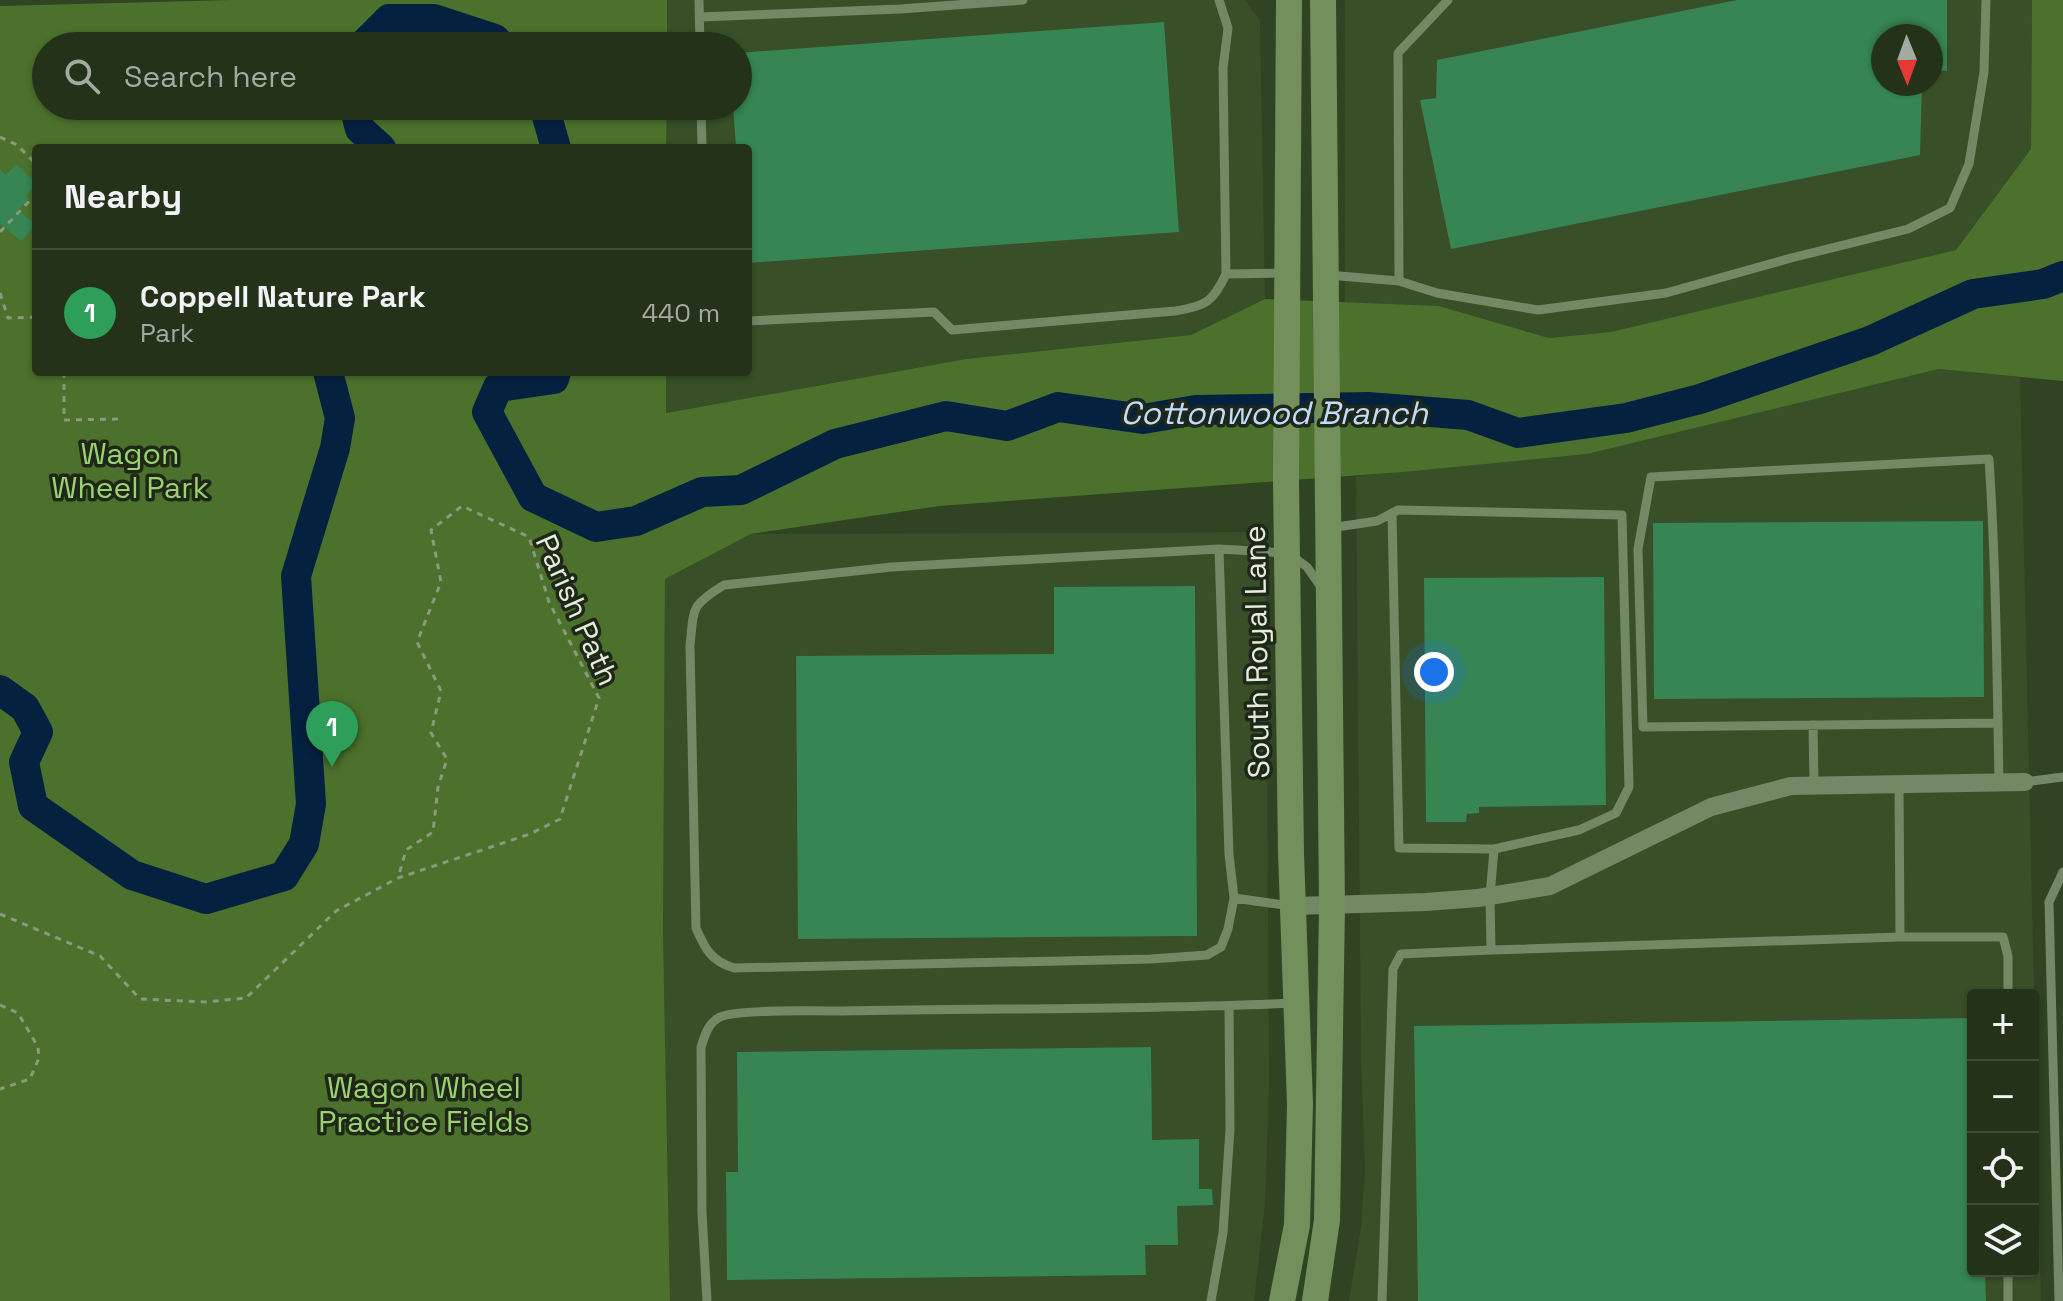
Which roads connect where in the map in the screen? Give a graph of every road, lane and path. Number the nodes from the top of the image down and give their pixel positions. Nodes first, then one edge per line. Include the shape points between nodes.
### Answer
1 (699, 0) edge
2 (1023, 0) edge
3 (1219, 0) edge
4 (1289, 0) edge
5 (1323, 0) edge
6 (1448, 0) edge
7 (1986, 0) edge
8 (922, 4) edge
9 (700, 17) junction
10 (700, 32) edge
11 (701, 120) edge
12 (0, 137) edge
13 (702, 144) edge
14 (32, 160) edge
15 (32, 198) edge
16 (1289, 204) junction
17 (0, 232) edge
18 (1288, 273) junction
19 (1226, 274) junction
20 (1326, 275) junction
21 (1399, 281) junction
22 (0, 293) edge
23 (32, 317) edge
24 (752, 321) edge
25 (64, 376) edge
26 (119, 419) dead end
27 (1392, 513) junction
28 (1328, 528) junction
29 (1219, 549) junction
30 (1288, 553) junction
31 (1329, 598) junction
32 (1998, 723) junction
33 (1813, 725) junction
34 (2063, 777) edge
35 (1999, 782) junction
36 (2025, 782) joint
37 (1899, 783) junction
38 (1814, 785) junction
39 (1494, 849) junction
40 (2063, 872) edge
41 (398, 878) junction
42 (1490, 896) junction
43 (1234, 898) junction
44 (1294, 906) junction
45 (1332, 906) junction
46 (0, 914) edge
47 (1900, 937) junction
48 (1491, 950) junction
49 (2008, 989) edge
50 (1296, 1003) junction
51 (0, 1005) edge
52 (1229, 1006) junction
53 (0, 1089) edge
54 (2008, 1277) edge
55 (707, 1301) edge
56 (1211, 1301) edge
57 (1282, 1301) edge
58 (1315, 1301) edge
59 (1382, 1301) edge
60 (2008, 1301) edge
61 (2059, 1301) edge

1 - 9 lane
2 - 8 lane
3 - 19 lane via 1228,28 1223,68
4 - 16 main road, South Royal Lane
5 - 20 main road
6 - 21 lane via 1398,53
7 - 21 lane via 1984,72 1969,164 1950,208 1908,229 1666,293 1538,310
8 - 9 lane
9 - 10 lane
11 - 13 lane
12 - 14 path
15 - 17 path
16 - 18 main road, South Royal Lane
16 - 20 main road via 1297,245
18 - 19 lane
18 - 30 main road, South Royal Lane
19 - 24 lane via 1216,295 1200,307 1175,311 952,330 934,312
20 - 21 lane
20 - 28 main road
22 - 23 path via 8,318
25 - 26 path via 64,420
27 - 28 lane via 1377,521
27 - 39 lane via 1399,848
27 - 39 lane via 1622,515 1629,787 1616,813 1579,830
28 - 31 main road
29 - 30 lane
29 - 43 lane
29 - 43 lane via 892,567 724,585 700,599 693,612 690,646 693,880 696,928 705,950 718,963 734,968 1207,955 1221,947
30 - 31 lane via 1307,567
30 - 44 main road, South Royal Lane
31 - 45 main road
32 - 33 lane
32 - 33 lane via 1989,459 1651,477 1638,549 1643,727
32 - 35 lane
33 - 38 lane
34 - 36 lane
35 - 36 street
35 - 37 street
37 - 38 street
37 - 47 lane
38 - 42 street via 1711,807 1550,886
39 - 42 lane
40 - 61 lane via 2049,902
41 - 41 path, Parish Path via 560,819 599,698 549,602 529,537 462,506 431,530 441,582 417,642 441,691 431,733 447,759 433,832 406,850
41 - 46 path, Parish Path via 336,911 246,998 205,1002 140,999 100,956
42 - 45 street
42 - 48 lane
43 - 44 lane
44 - 45 street
44 - 50 main road, South Royal Lane
45 - 58 main road via 1327,1220
47 - 48 lane
47 - 49 lane via 2003,937
48 - 59 lane via 1401,954 1393,969
50 - 52 lane
50 - 57 main road, South Royal Lane via 1299,1198
51 - 53 path via 18,1013 39,1058 30,1079
52 - 55 lane via 997,1007 721,1017 707,1028 701,1047
52 - 56 lane via 1230,1129 1223,1233
54 - 60 lane

